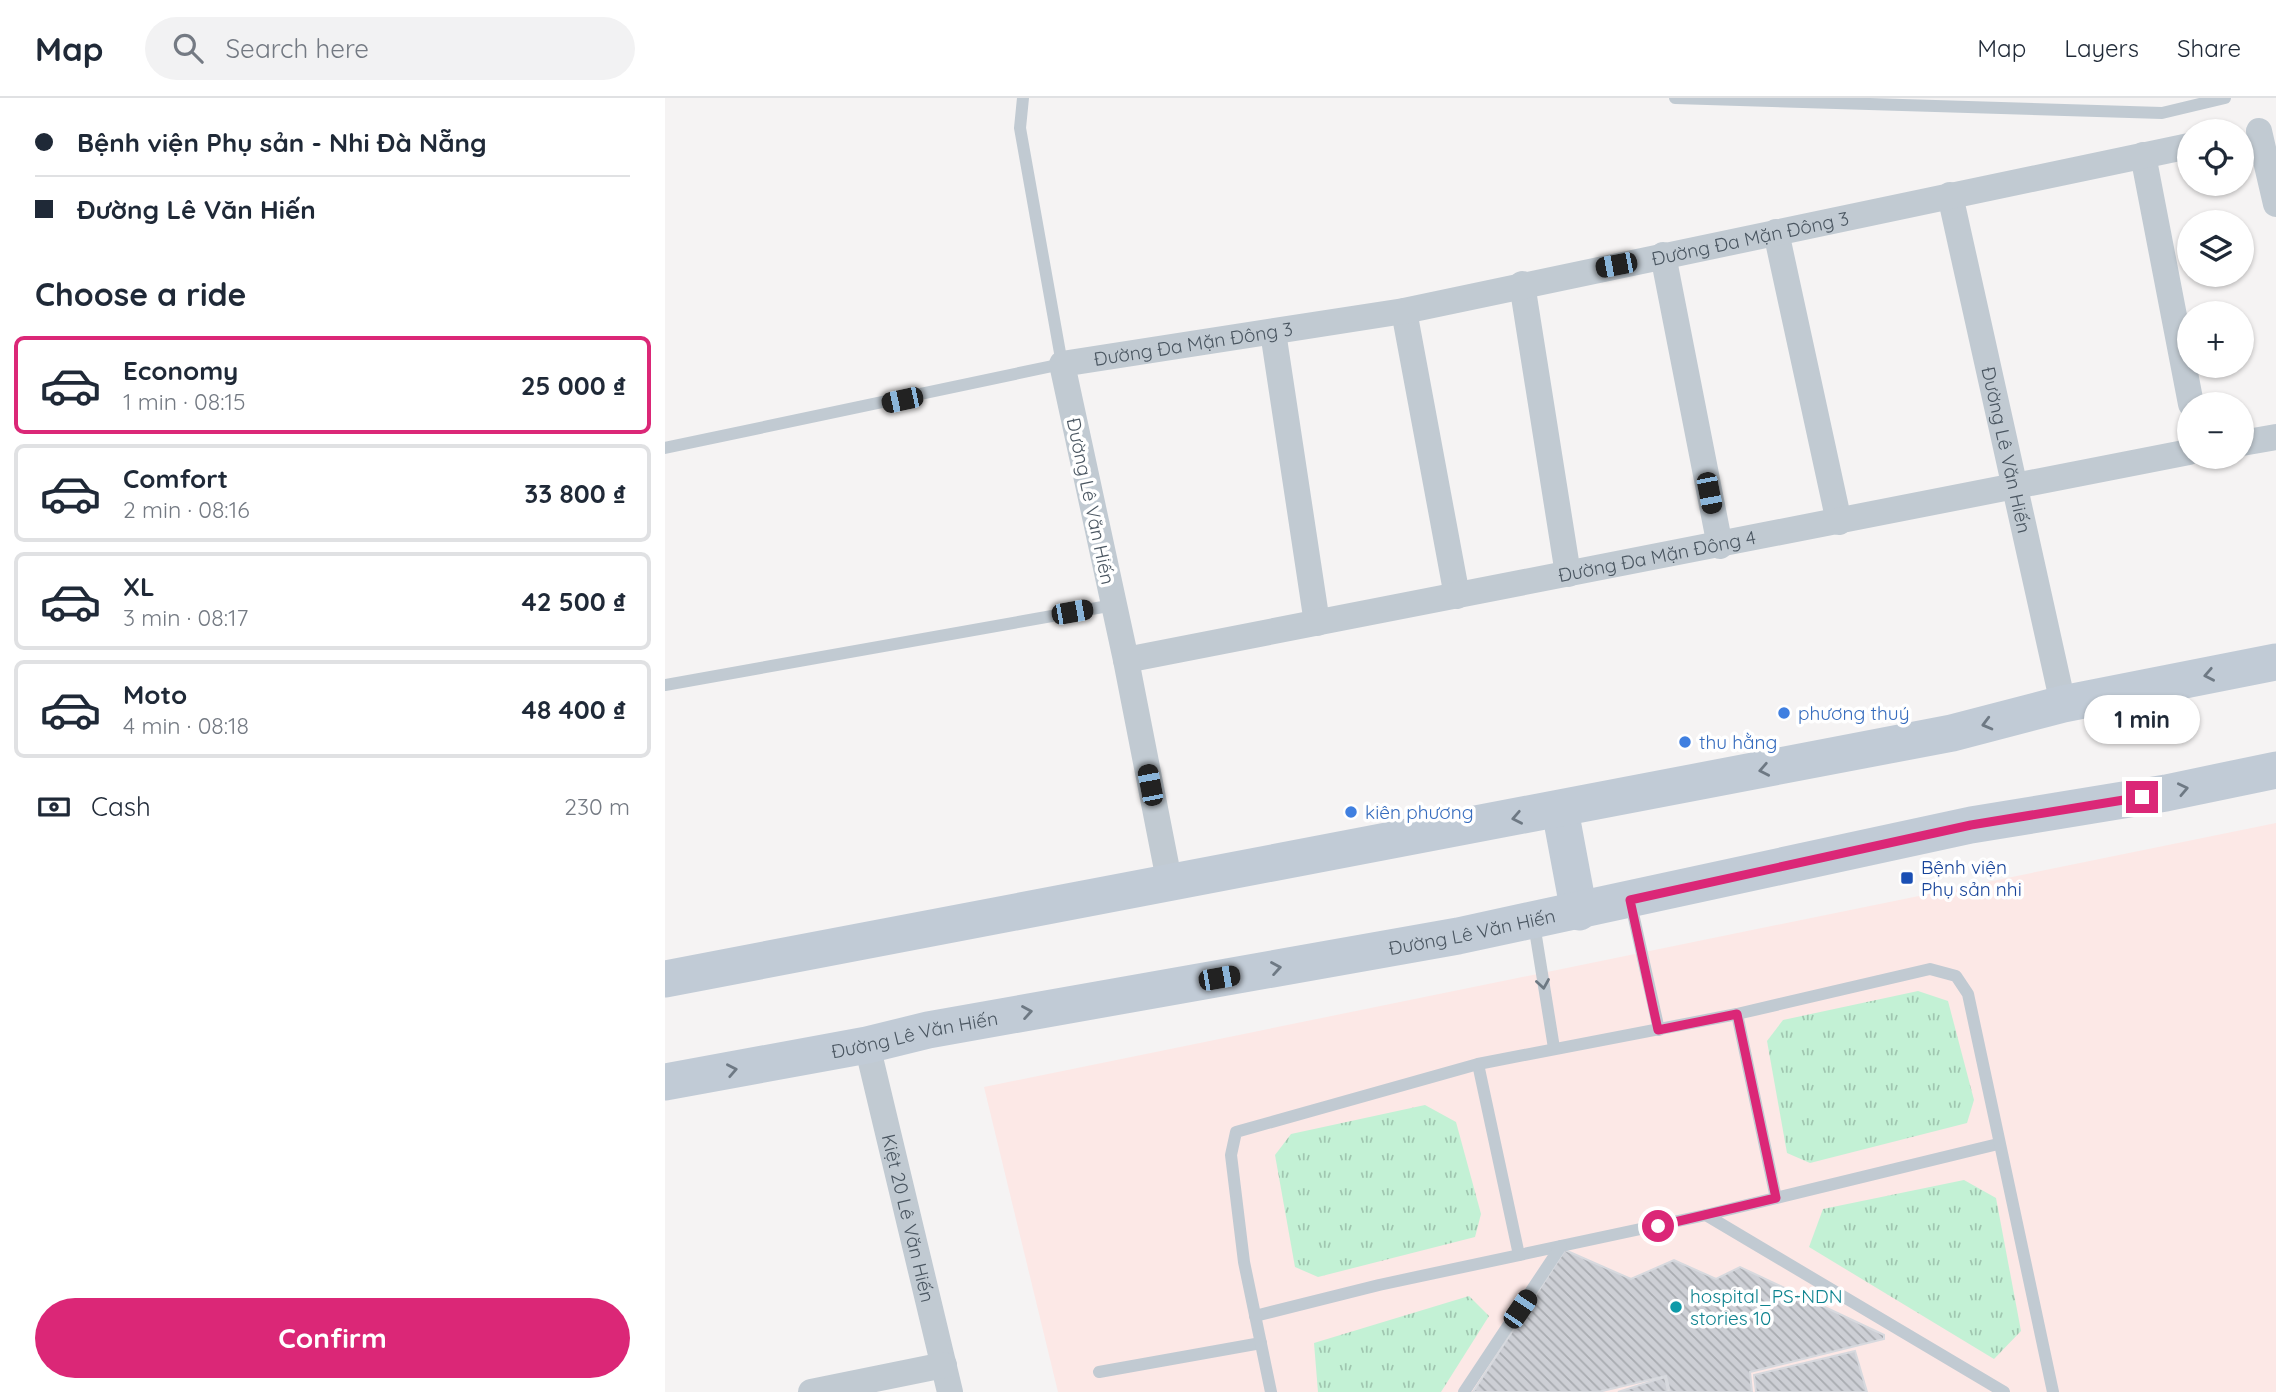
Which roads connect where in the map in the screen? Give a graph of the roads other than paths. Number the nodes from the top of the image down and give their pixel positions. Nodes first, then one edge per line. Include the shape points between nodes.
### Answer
1 (1023, 98) edge
2 (1675, 98) edge
3 (2225, 98) edge
4 (2259, 131) edge
5 (2177, 148) edge
6 (2143, 155) junction
7 (1951, 195) junction
8 (2276, 204) edge
9 (1776, 232) junction
10 (1663, 255) junction
11 (1522, 284) junction
12 (1404, 311) junction
13 (1273, 332) junction
14 (1062, 364) junction
15 (2189, 392) edge
16 (2276, 437) edge
17 (2254, 441) edge
18 (665, 448) edge
19 (2177, 454) edge
20 (2014, 486) junction
21 (1839, 522) junction
22 (1720, 546) junction
23 (1568, 575) junction
24 (1457, 596) junction
25 (1114, 605) junction
26 (1317, 623) junction
27 (1126, 660) junction
28 (2276, 662) edge
29 (665, 685) edge
30 (2063, 704) junction
31 (2276, 770) edge
32 (1560, 810) junction
33 (1170, 885) junction
34 (1630, 900) junction
35 (1579, 912) junction
36 (1533, 920) junction
37 (665, 979) edge
38 (1737, 1014) junction
39 (1658, 1030) junction
40 (867, 1045) junction
41 (1554, 1048) junction
42 (1478, 1064) junction
43 (665, 1082) edge
44 (1998, 1144) junction
45 (1776, 1198) junction
46 (1706, 1215) junction
47 (1561, 1246) junction
48 (1519, 1255) junction
49 (1255, 1316) junction
50 (1261, 1343) junction
51 (944, 1365) junction
52 (1099, 1372) dead end
53 (810, 1392) edge
54 (950, 1392) edge
55 (1271, 1392) edge
56 (1464, 1392) edge
57 (2004, 1392) edge
58 (2053, 1392) edge

1 - 14 lane via 1020,128
2 - 3 lane via 2162,113
4 - 8 street
5 - 6 street, Đường Đa Mặn Đông 3
6 - 7 street, Đường Đa Mặn Đông 3
6 - 15 street
7 - 9 street, Đường Đa Mặn Đông 3
7 - 20 street, Đường Lê Văn Hiến
9 - 10 street, Đường Đa Mặn Đông 3
9 - 21 street
10 - 11 street, Đường Đa Mặn Đông 3
10 - 22 street
11 - 12 street, Đường Đa Mặn Đông 3
11 - 23 street
12 - 13 street, Đường Đa Mặn Đông 3
12 - 24 street
13 - 14 street, Đường Đa Mặn Đông 3
13 - 26 street
14 - 18 lane
14 - 25 street, Đường Lê Văn Hiến
16 - 17 street
19 - 20 street, Đường Đa Mặn Đông 4
20 - 21 street, Đường Đa Mặn Đông 4
20 - 30 street, Đường Lê Văn Hiến
21 - 22 street, Đường Đa Mặn Đông 4
22 - 23 street, Đường Đa Mặn Đông 4
23 - 24 street, Đường Đa Mặn Đông 4
24 - 26 street, Đường Đa Mặn Đông 4
25 - 27 street, Đường Lê Văn Hiến
25 - 29 lane
26 - 27 street, Đường Đa Mặn Đông 4
27 - 33 street, Đường Lê Văn Hiến
28 -> 30 main road
30 -> 32 main road via 1952,733
34 -> 31 main road, Đường Lê Văn Hiến via 1971,825
32 -> 33 main road
32 - 35 main road
33 - 37 main road
34 - 35 main road, Đường Lê Văn Hiến
34 - 39 lane
35 - 36 main road, Đường Lê Văn Hiến
40 -> 36 main road, Đường Lê Văn Hiến
36 -> 41 lane
38 - 39 lane
38 - 44 lane via 1930,969 1956,976 1968,994
38 - 45 lane
39 - 41 lane
43 -> 40 main road, Đường Lê Văn Hiến
40 - 51 street, Kiệt 20 Lê Văn Hiến
41 - 42 lane
42 - 48 lane
42 - 49 lane via 1236,1132 1231,1155
44 - 45 lane
44 - 58 lane
45 - 46 lane
46 - 47 lane
46 - 57 lane
47 - 48 lane
47 - 56 lane
48 - 49 lane
49 - 50 lane
50 - 52 lane
50 - 55 lane
51 - 53 street
51 - 54 street, Kiệt 20 Lê Văn Hiến

